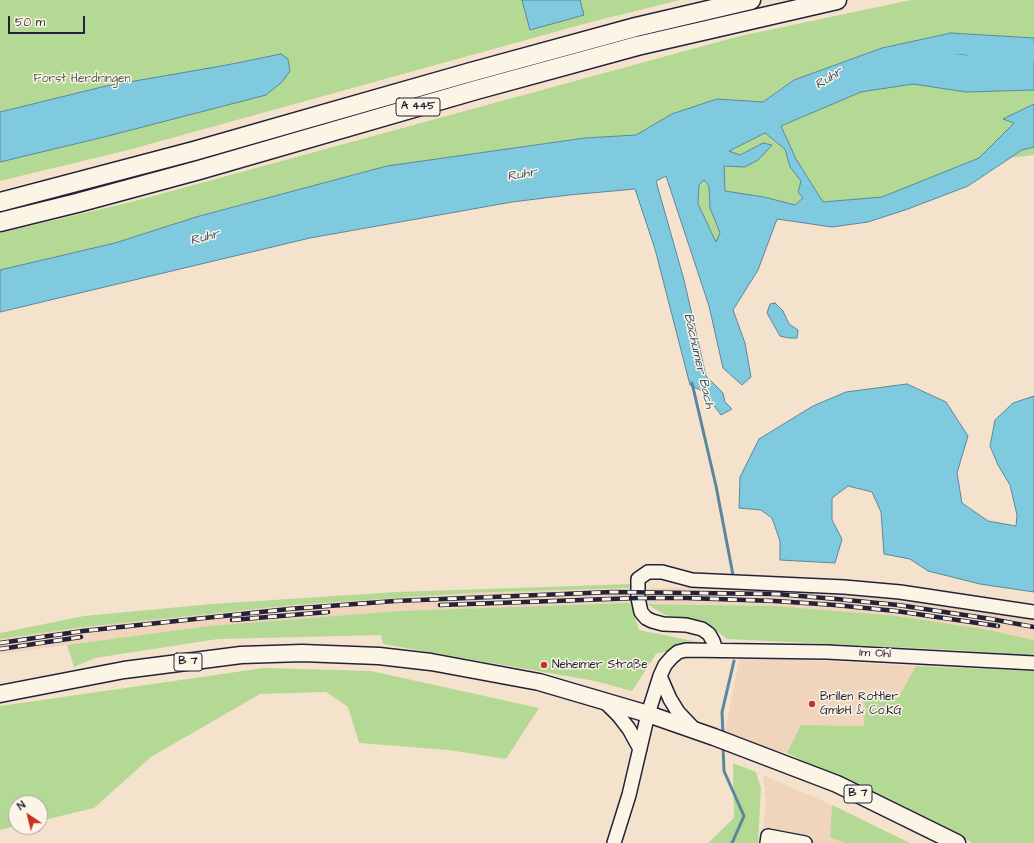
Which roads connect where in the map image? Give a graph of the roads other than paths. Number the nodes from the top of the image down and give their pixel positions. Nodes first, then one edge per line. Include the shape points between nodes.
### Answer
1 (751, 0) edge
2 (838, 0) edge
3 (0, 202) edge
4 (0, 222) edge
5 (1034, 612) edge
6 (716, 650) junction
7 (1034, 663) edge
8 (660, 676) junction
9 (0, 694) edge
10 (603, 701) junction
11 (648, 714) junction
12 (697, 731) junction
13 (640, 749) junction
14 (614, 843) edge
15 (767, 843) edge
16 (805, 843) edge
17 (957, 843) edge

1 - 3 highway, A 445 via 629,29 186,153
2 - 4 highway, A 445 via 637,46 199,170
5 - 6 street via 900,592 844,587 692,580 662,572 648,572 638,579 638,598 641,612 646,618 663,624 702,629 709,634
6 - 7 street, Im Ohl via 827,652
6 - 8 street via 678,652
8 - 11 street
8 - 12 street via 678,712
9 - 10 main road, B 7 via 124,670 241,656 302,653 379,656 431,662 539,682
10 - 11 main road, B 7
10 - 13 street via 625,725
11 - 12 main road, B 7
11 - 13 street
12 - 17 main road, B 7 via 837,784
13 - 14 street
15 - 16 street via 768,836

